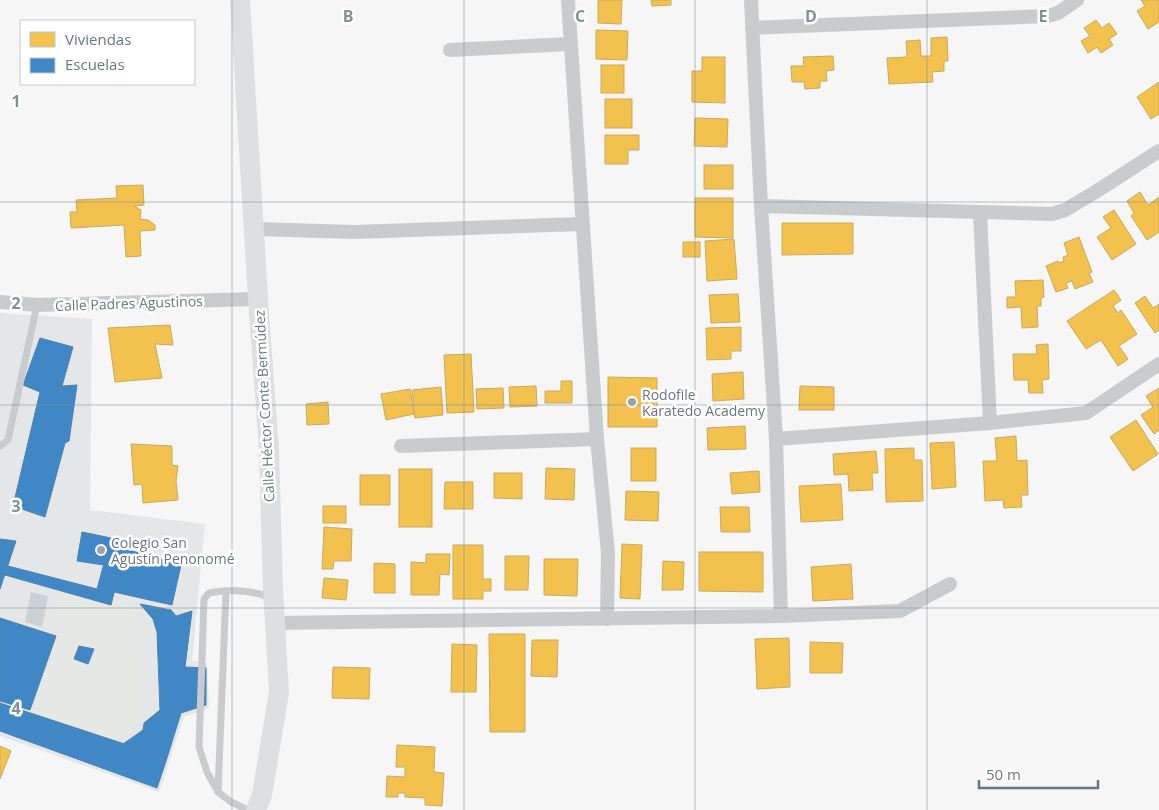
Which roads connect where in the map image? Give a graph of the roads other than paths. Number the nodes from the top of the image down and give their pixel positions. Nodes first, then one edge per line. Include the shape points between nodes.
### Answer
1 (240, 0) edge
2 (568, 0) edge
3 (751, 0) edge
4 (1077, 0) edge
5 (752, 28) junction
6 (570, 44) junction
7 (450, 50) dead end
8 (1159, 152) edge
9 (761, 206) junction
10 (980, 213) junction
11 (582, 224) junction
12 (254, 228) junction
13 (258, 299) junction
14 (0, 302) edge
15 (36, 306) junction
16 (1159, 364) edge
17 (990, 423) junction
18 (597, 439) junction
19 (776, 439) junction
20 (0, 446) edge
21 (401, 446) dead end
22 (950, 584) dead end
23 (226, 591) junction
24 (273, 600) junction
25 (781, 616) junction
26 (607, 619) junction
27 (275, 623) junction
28 (218, 792) junction
29 (248, 810) edge
30 (256, 810) edge

1 - 12 street, Calle Héctor Conte Bermúdez
2 - 6 street
3 - 5 street
4 - 5 street via 1048,16
5 - 9 street
6 - 7 street
6 - 11 street
8 - 10 street via 1059,213
9 - 10 street
9 - 19 street
10 - 17 street
11 - 12 street via 355,232
11 - 18 street
12 - 13 street, Calle Héctor Conte Bermúdez
13 - 15 street, Calle Padres Agustinos
13 - 24 street, Calle Héctor Conte Bermúdez via 269,450
14 - 15 street, Calle Padres Agustinos
15 - 20 lane via 8,440
16 - 17 street via 1086,413
17 - 19 street
18 - 21 street
18 - 26 street via 608,553
19 - 25 street
22 - 25 street via 900,611
23 - 24 lane via 254,592
23 - 28 lane
23 - 28 lane via 209,593 204,599 201,658 200,747 207,772
24 - 27 street, Calle Héctor Conte Bermúdez
25 - 26 street
26 - 27 street
27 - 30 street, Calle Héctor Conte Bermúdez via 279,692 262,794
28 - 29 lane

